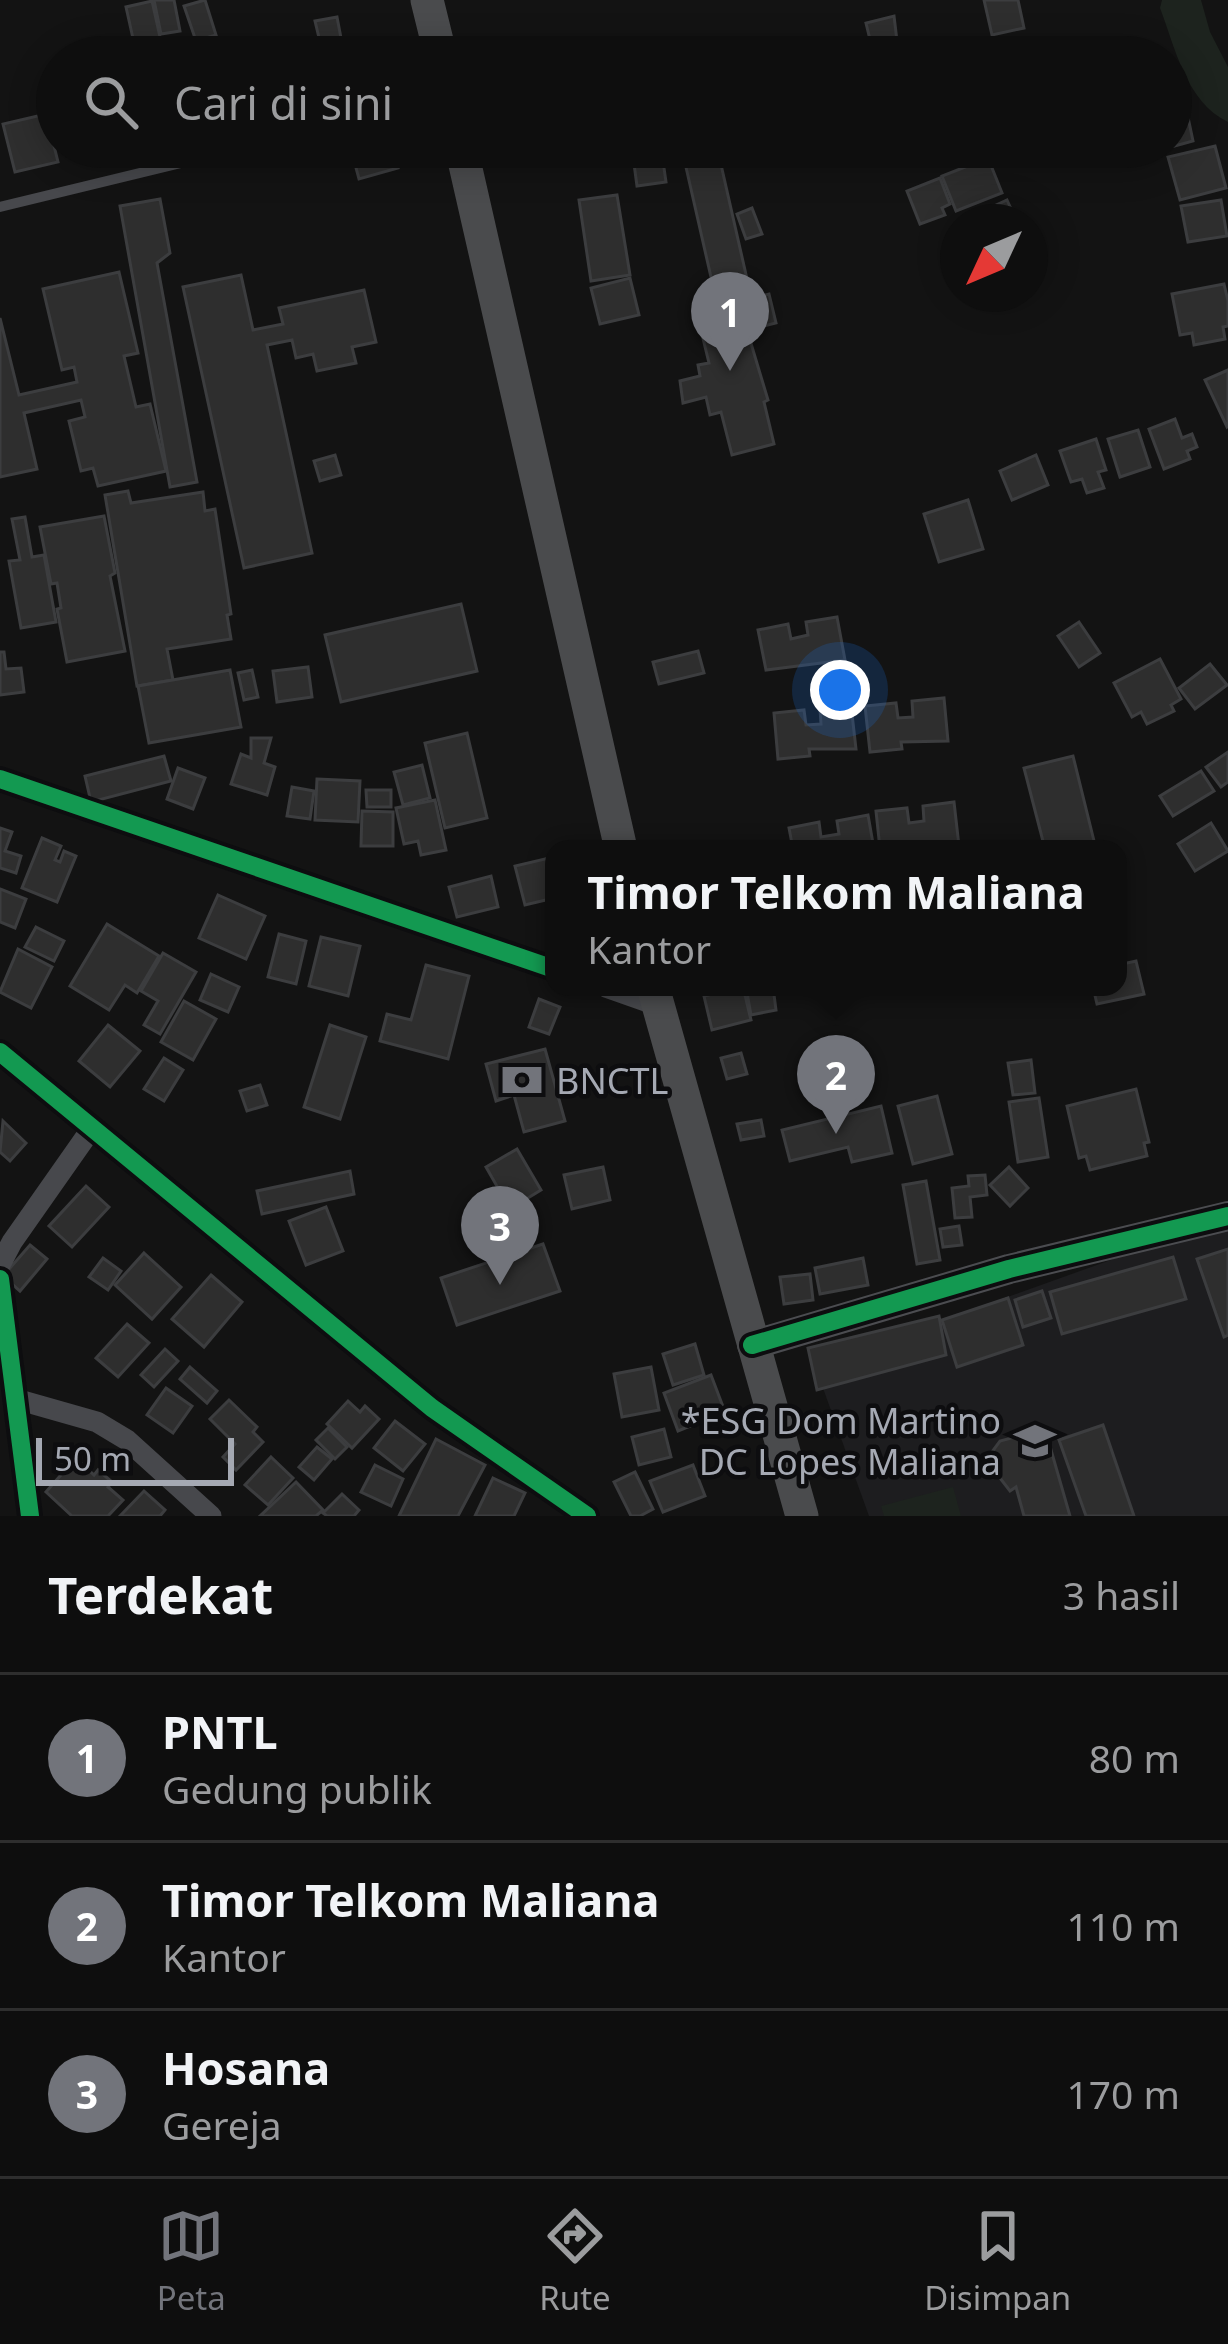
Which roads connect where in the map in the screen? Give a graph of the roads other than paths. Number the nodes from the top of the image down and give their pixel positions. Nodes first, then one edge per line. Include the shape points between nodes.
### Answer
1 (427, 0) edge
2 (435, 36) edge
3 (161, 168) edge
4 (466, 168) edge
5 (0, 207) edge
6 (0, 779) edge
7 (619, 840) edge
8 (545, 966) edge
9 (655, 996) edge
10 (0, 1052) edge
11 (92, 1128) junction
12 (1228, 1216) edge
13 (0, 1265) edge
14 (0, 1279) edge
15 (752, 1345) junction
16 (16, 1399) junction
17 (31, 1516) edge
18 (211, 1516) edge
19 (587, 1516) edge
20 (802, 1516) edge

1 - 2 main road
3 - 5 lane
4 - 7 main road
6 - 8 street
9 - 15 main road
10 - 11 street
11 - 13 street
11 - 19 street via 432,1408
12 - 15 street
14 - 16 street
15 - 20 main road
16 - 17 street
16 - 18 street via 97,1422 127,1440

